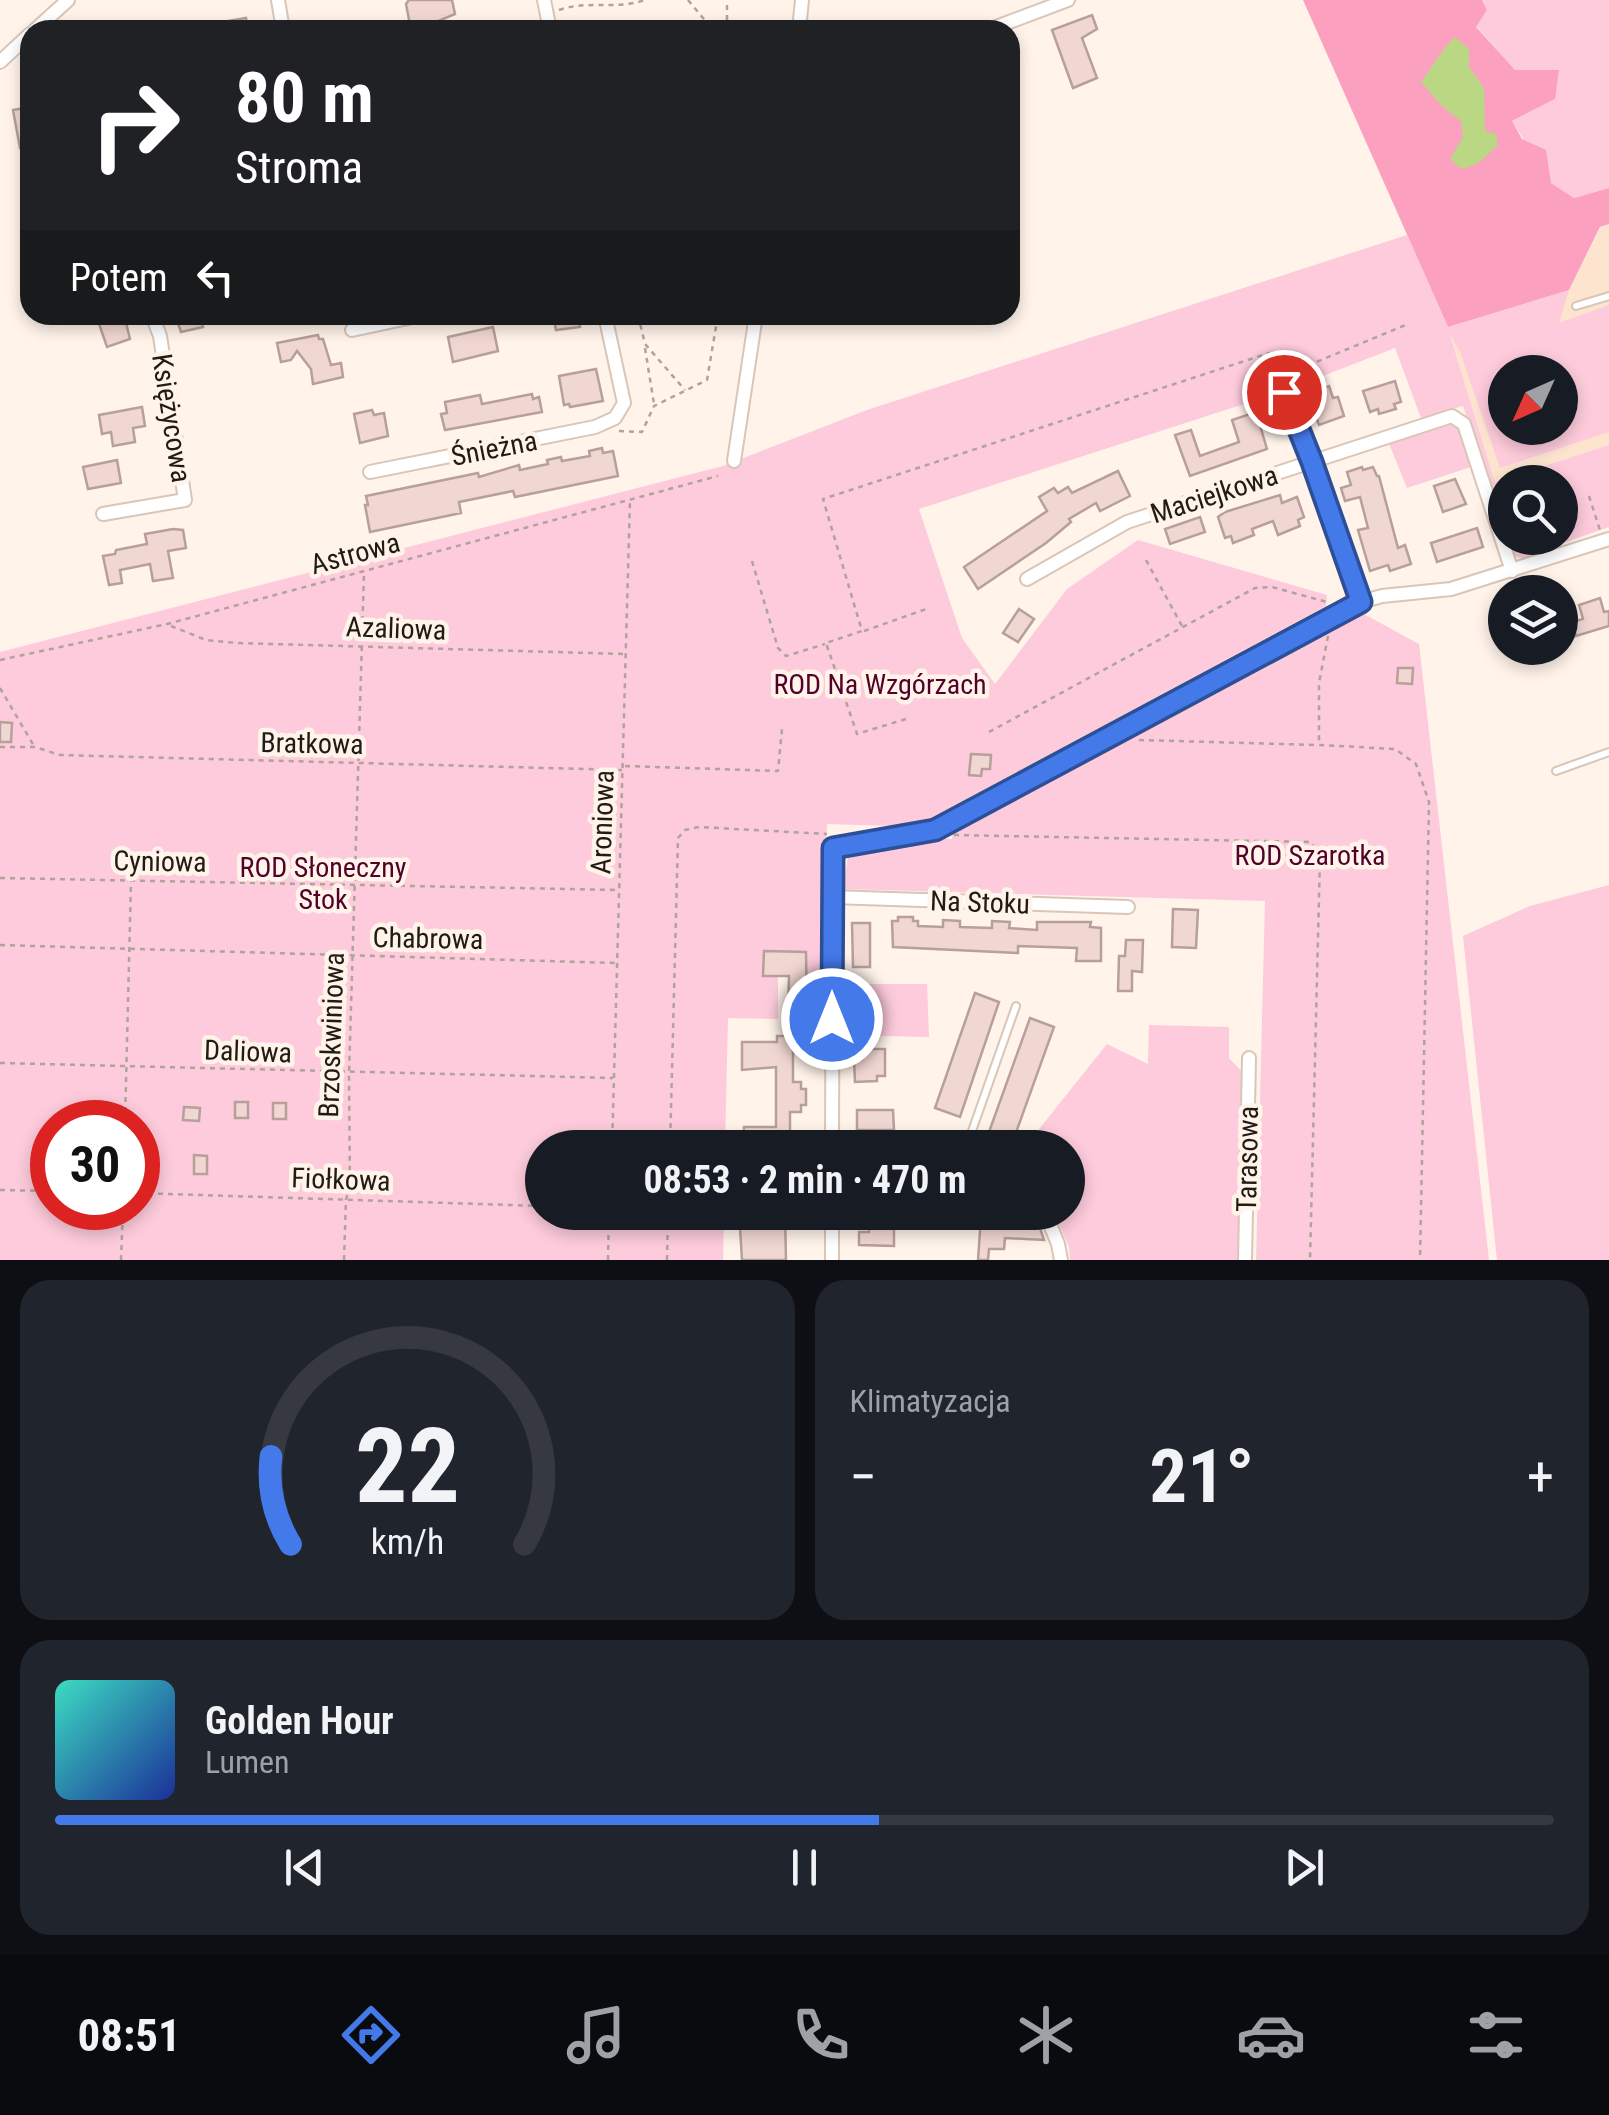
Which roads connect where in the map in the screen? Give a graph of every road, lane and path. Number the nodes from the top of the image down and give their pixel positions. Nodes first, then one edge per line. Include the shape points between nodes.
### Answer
1 (68, 0) edge
2 (645, 0) edge
3 (688, 0) edge
4 (1068, 0) edge
5 (546, 7) edge
6 (47, 20) edge
7 (705, 20) edge
8 (1015, 20) edge
9 (20, 44) edge
10 (0, 61) edge
11 (1609, 296) edge
12 (1576, 306) dead end
13 (1408, 324) dead end
14 (156, 325) edge
15 (375, 325) edge
16 (608, 325) edge
17 (641, 325) edge
18 (716, 325) edge
19 (754, 325) edge
20 (352, 330) dead end
21 (645, 342) junction
22 (1281, 385) junction
23 (686, 392) junction
24 (654, 406) junction
25 (610, 421) junction
26 (734, 461) dead end
27 (1312, 462) junction
28 (370, 472) dead end
29 (718, 476) dead end
30 (1589, 496) dead end
31 (630, 498) junction
32 (103, 514) dead end
33 (1596, 516) junction
34 (1586, 519) dead end
35 (1605, 535) edge
36 (1146, 560) dead end
37 (752, 561) dead end
38 (364, 570) junction
39 (1512, 571) junction
40 (1028, 578) dead end
41 (1361, 602) junction
42 (930, 608) dead end
43 (1334, 616) junction
44 (167, 624) junction
45 (1183, 627) junction
46 (862, 631) junction
47 (826, 644) junction
48 (362, 648) junction
49 (626, 654) junction
50 (0, 660) edge
51 (0, 688) edge
52 (906, 718) dead end
53 (782, 730) dead end
54 (990, 732) dead end
55 (1140, 740) dead end
56 (1318, 745) junction
57 (0, 747) edge
58 (35, 748) junction
59 (1609, 752) edge
60 (358, 764) junction
61 (624, 768) junction
62 (1556, 770) dead end
63 (952, 835) dead end
64 (833, 848) junction
65 (0, 878) edge
66 (132, 881) junction
67 (355, 884) junction
68 (620, 890) junction
69 (832, 896) junction
70 (1128, 906) dead end
71 (0, 945) edge
72 (128, 949) junction
73 (353, 956) junction
74 (616, 963) junction
75 (1016, 1006) dead end
76 (1249, 1058) dead end
77 (0, 1063) edge
78 (125, 1066) junction
79 (349, 1074) junction
80 (614, 1078) junction
81 (125, 1100) edge
82 (613, 1130) edge
83 (670, 1130) edge
84 (832, 1130) edge
85 (972, 1130) edge
86 (0, 1190) edge
87 (30, 1191) edge
88 (160, 1194) edge
89 (346, 1199) junction
90 (525, 1205) edge
91 (122, 1230) edge
92 (609, 1230) edge
93 (668, 1230) edge
94 (832, 1230) edge
95 (1053, 1230) edge
96 (121, 1260) edge
97 (344, 1260) edge
98 (608, 1260) edge
99 (667, 1260) edge
100 (832, 1260) edge
101 (1061, 1260) edge
102 (1245, 1260) edge
103 (1310, 1260) edge
104 (1420, 1260) edge

1 - 6 street
2 - 5 path
3 - 7 path
4 - 8 street
9 - 10 street
11 - 12 lane
13 - 22 path
14 - 32 street, Księżycowa via 185,500
15 - 20 street
16 - 25 street via 624,403
17 - 21 path
18 - 23 path via 707,380
19 - 26 street
21 - 23 path
21 - 24 path
22 - 27 street
22 - 46 path via 1269,352 823,499
23 - 24 path
24 - 25 path via 642,432 619,432
25 - 28 street, Śnieżna
27 - 39 street, Maciejkowa via 1456,417 1464,424
27 - 40 street, Maciejkowa via 1127,522
27 - 41 street
29 - 31 path, Astrowa
30 - 33 path
31 - 38 path, Astrowa
31 - 49 path, Aroniowa
33 - 34 path
33 - 35 path
35 - 39 street
36 - 45 path
37 - 47 path via 778,648 786,656
38 - 44 path, Astrowa
38 - 48 path, Brzoskwiniowa
39 - 41 street via 1451,589
41 - 43 street
42 - 46 path
43 - 45 path via 1326,602 1262,586
43 - 56 path via 1319,683
43 - 64 street via 935,830
44 - 48 path, Azaliowa via 217,642
44 - 50 path, Astrowa
45 - 54 path
46 - 47 path
47 - 52 path via 858,734
48 - 49 path, Azaliowa
48 - 60 path, Brzoskwiniowa
49 - 61 path, Aroniowa
51 - 58 path
53 - 61 path, Bratkowa via 778,772
55 - 56 path
56 - 104 path via 1395,749 1416,764 1429,802
57 - 58 path, Bratkowa
58 - 60 path, Bratkowa via 60,755
59 - 62 lane
60 - 61 path, Bratkowa
60 - 67 path, Brzoskwiniowa
61 - 68 path, Aroniowa
63 - 103 path via 1311,842 1320,857
64 - 69 street
64 - 83 path via 826,832 699,828 678,838
65 - 66 path, Cyniowa
66 - 67 path, Cyniowa
66 - 72 path
67 - 68 path, Cyniowa
67 - 73 path, Brzoskwiniowa
68 - 74 path, Aroniowa
69 - 70 street, Na Stoku
69 - 84 street
71 - 72 path, Chabrowa
72 - 73 path, Chabrowa
72 - 78 path
73 - 74 path, Chabrowa
73 - 79 path, Brzoskwiniowa
74 - 80 path, Aroniowa
75 - 85 lane
76 - 102 street, Tarasowa
77 - 78 path, Daliowa
78 - 79 path, Daliowa
78 - 81 path
79 - 80 path, Daliowa
79 - 89 path, Brzoskwiniowa
80 - 82 path, Aroniowa
86 - 87 path
88 - 89 path, Fiołkowa
89 - 90 path, Fiołkowa
89 - 97 path, Brzoskwiniowa
91 - 96 path
92 - 98 path
93 - 99 path
94 - 100 street
95 - 101 street

